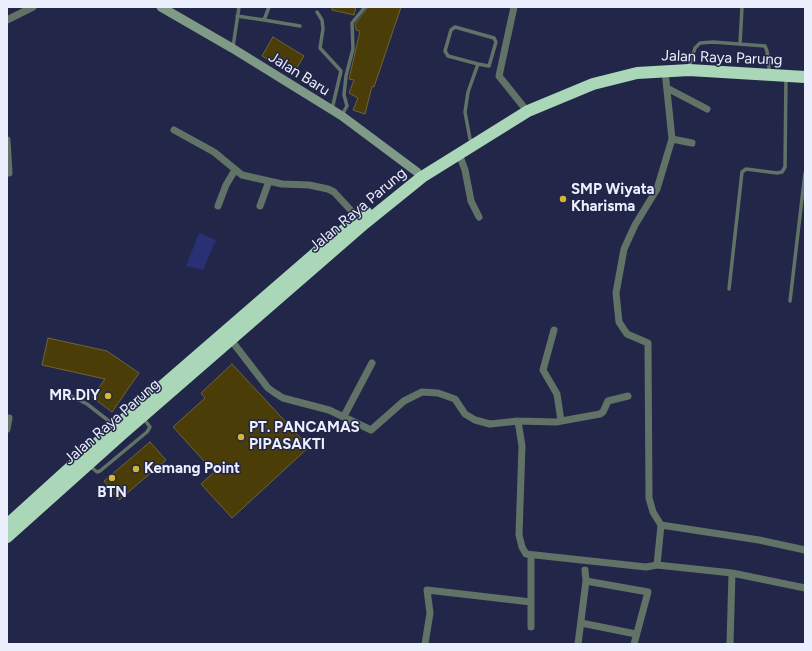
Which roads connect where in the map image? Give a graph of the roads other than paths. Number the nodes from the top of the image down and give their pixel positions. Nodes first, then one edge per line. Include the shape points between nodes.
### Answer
1 (33, 7) edge
2 (161, 7) edge
3 (239, 7) edge
4 (269, 7) edge
5 (365, 7) edge
6 (514, 7) edge
7 (742, 7) edge
8 (318, 12) dead end
9 (237, 16) junction
10 (7, 20) edge
11 (264, 20) junction
12 (300, 26) dead end
13 (740, 44) junction
14 (232, 48) junction
15 (478, 64) junction
16 (690, 64) junction
17 (769, 68) junction
18 (805, 70) edge
19 (665, 71) junction
20 (786, 75) junction
21 (805, 77) edge
22 (667, 88) junction
23 (523, 106) junction
24 (707, 109) dead end
25 (331, 110) junction
26 (342, 116) junction
27 (174, 130) dead end
28 (470, 139) junction
29 (672, 139) junction
30 (7, 140) edge
31 (692, 143) dead end
32 (459, 154) junction
33 (235, 170) junction
34 (417, 172) junction
35 (9, 173) dead end
36 (805, 173) edge
37 (269, 181) junction
38 (218, 206) dead end
39 (260, 206) dead end
40 (478, 217) dead end
41 (358, 218) junction
42 (729, 289) dead end
43 (790, 301) dead end
44 (554, 330) dead end
45 (231, 340) junction
46 (372, 363) dead end
47 (67, 394) dead end
48 (628, 396) dead end
49 (142, 416) junction
50 (344, 416) junction
51 (9, 418) dead end
52 (518, 421) junction
53 (561, 421) junction
54 (7, 429) edge
55 (119, 430) junction
56 (88, 464) junction
57 (7, 525) edge
58 (661, 525) junction
59 (7, 537) edge
60 (805, 550) edge
61 (531, 555) junction
62 (657, 565) junction
63 (585, 570) dead end
64 (732, 573) junction
65 (586, 581) junction
66 (805, 588) edge
67 (531, 602) junction
68 (581, 623) junction
69 (531, 627) dead end
70 (636, 634) junction
71 (425, 644) edge
72 (578, 644) edge
73 (634, 644) edge
74 (730, 644) edge

1 - 10 street
2 - 14 main road, Jalan Baru
3 - 9 lane
4 - 11 lane
5 - 26 lane via 352,23 353,49 344,96 347,106
6 - 23 street via 499,76
7 - 13 lane
8 - 25 lane via 323,29 320,48 341,71
9 - 11 lane
9 - 14 lane
11 - 12 lane
13 - 16 lane via 700,43 695,48
13 - 17 lane via 765,46 768,51
14 - 25 main road, Jalan Baru
15 - 15 lane via 489,66 496,42 494,38 455,28 451,30 445,50 448,56
15 - 28 lane via 468,92 465,112
16 - 17 highway, Jalan Raya Parung
16 - 23 highway, Jalan Raya Parung via 637,66 594,75
17 - 18 highway, Jalan Raya Parung
19 - 20 highway, Jalan Raya Parung
19 - 22 street
19 - 32 highway, Jalan Raya Parung via 637,73 593,84 528,111
20 - 21 highway, Jalan Raya Parung
20 - 42 lane via 785,167 782,172 776,173 746,169 742,172
22 - 24 street
22 - 29 street
23 - 28 highway, Jalan Raya Parung
25 - 26 main road, Jalan Baru
26 - 34 main road, Jalan Baru
27 - 33 street via 214,152
28 - 34 highway, Jalan Raya Parung
29 - 31 street
29 - 58 street via 657,189 624,249 616,292 619,322 627,334 648,343 649,498 653,512
30 - 35 street
32 - 40 street via 471,201
32 - 45 highway, Jalan Raya Parung via 422,177 365,223
33 - 37 street via 242,175
33 - 38 street via 226,184
34 - 41 highway, Jalan Raya Parung
36 - 43 lane
37 - 39 street
37 - 41 street via 328,189 334,192
41 - 55 highway, Jalan Raya Parung
44 - 53 street via 543,372 557,394
45 - 49 highway, Jalan Raya Parung
45 - 50 street via 268,388 275,393 283,398
46 - 50 street
47 - 55 lane via 87,404
48 - 53 street via 608,401 600,414
49 - 55 highway, Jalan Raya Parung
49 - 56 lane via 150,427 147,432 100,471 97,472
50 - 52 street via 371,430 404,401 422,392 438,393 455,399 465,414 475,420 490,424
51 - 54 street
52 - 53 street
52 - 61 street via 522,446 520,535 526,554
55 - 56 highway, Jalan Raya Parung
55 - 57 highway, Jalan Raya Parung
56 - 59 highway, Jalan Raya Parung
58 - 60 street
58 - 62 street
61 - 62 street via 646,567
61 - 67 street
62 - 64 street
63 - 65 street
64 - 66 street
64 - 74 street
65 - 68 street
65 - 70 street via 648,592
67 - 69 street
67 - 71 street via 427,590 430,614
68 - 70 street
68 - 72 street
70 - 73 street

